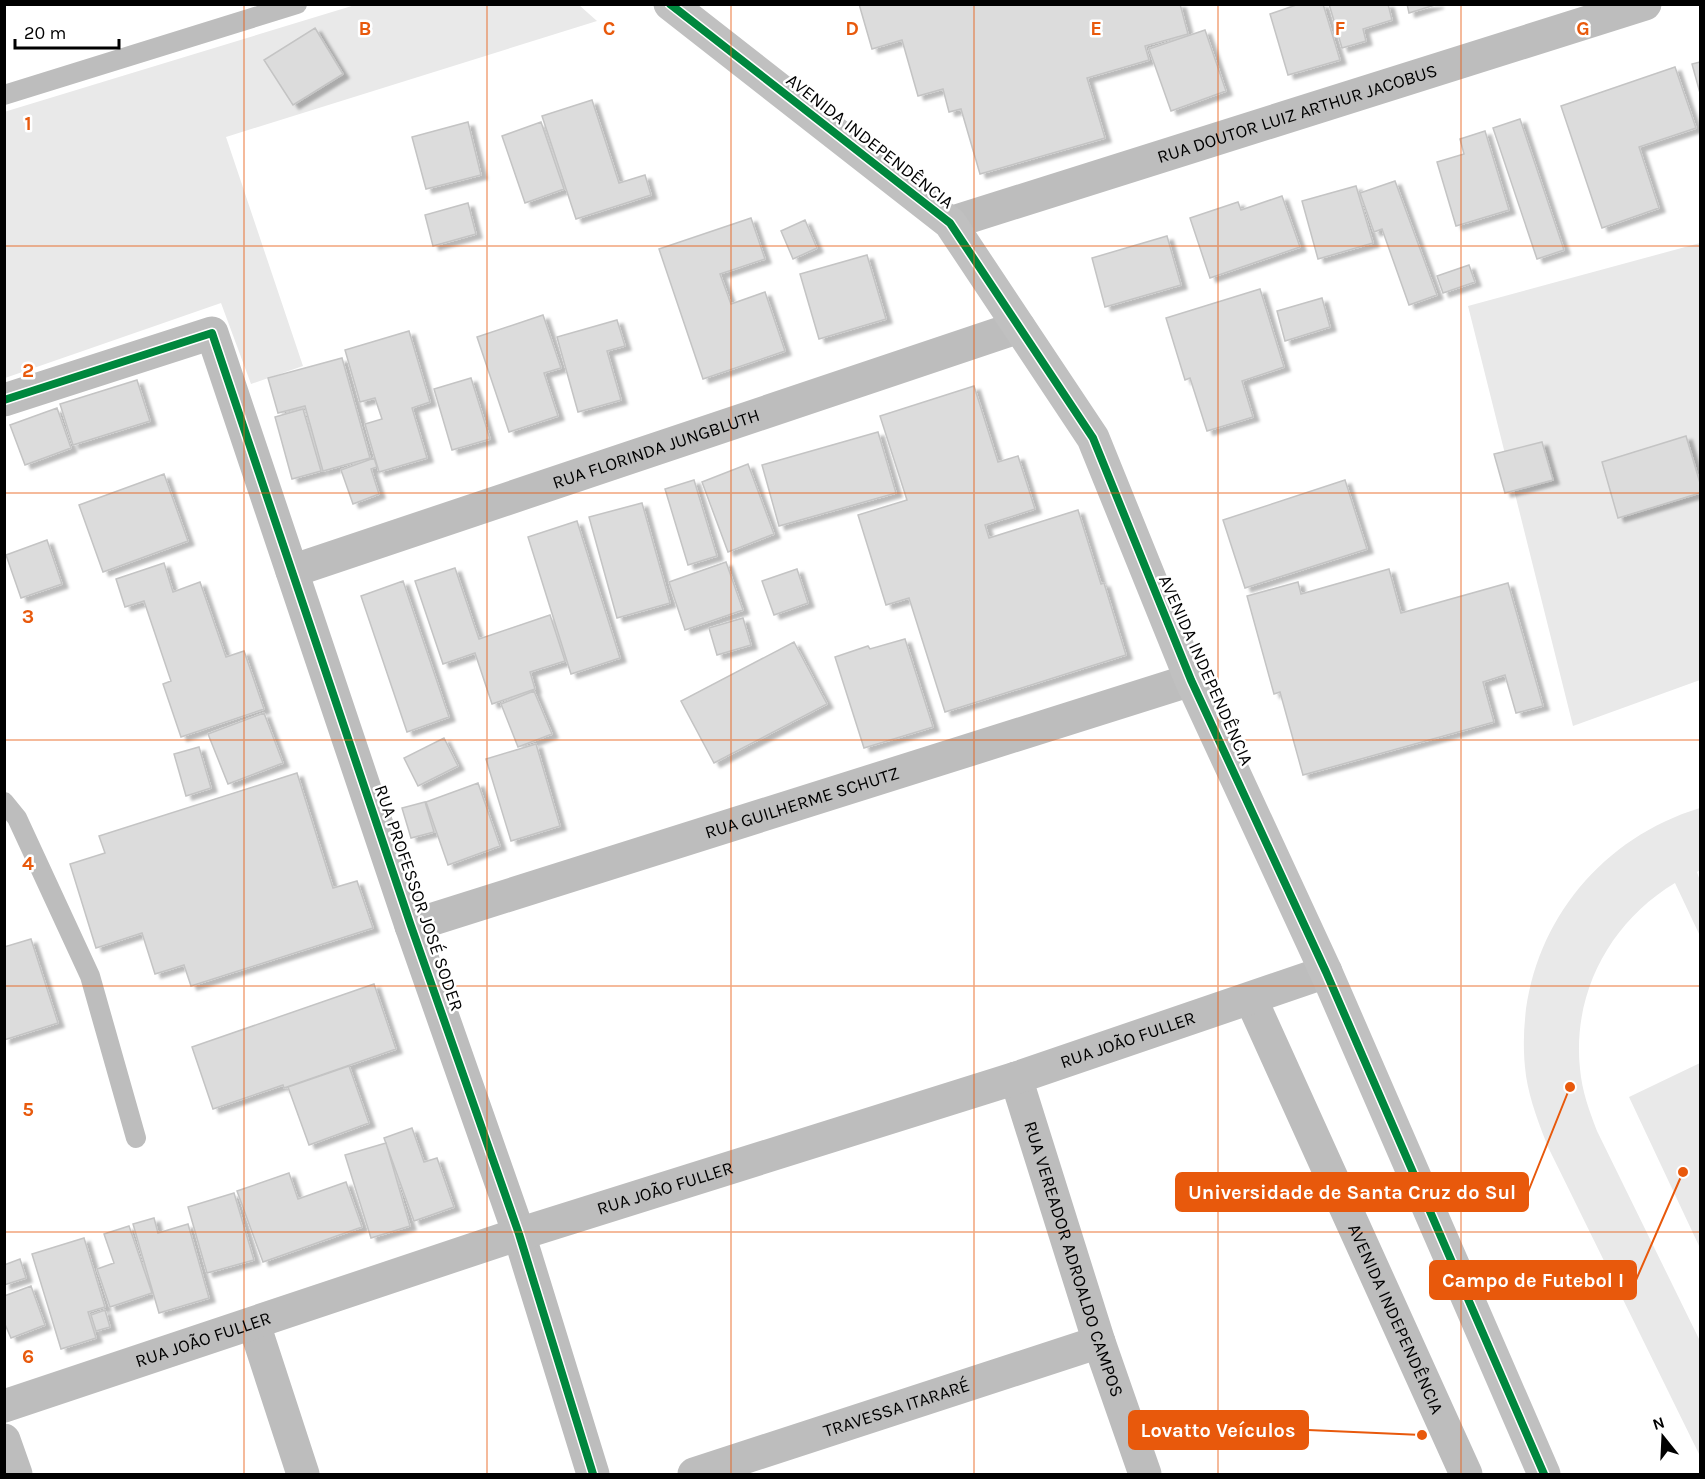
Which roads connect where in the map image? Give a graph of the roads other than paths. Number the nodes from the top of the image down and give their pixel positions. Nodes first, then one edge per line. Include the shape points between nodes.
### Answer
1 (297, 4) edge
2 (670, 4) edge
3 (1645, 4) edge
4 (4, 95) edge
5 (950, 223) junction
6 (1019, 327) junction
7 (4, 400) edge
8 (292, 571) junction
9 (1191, 680) junction
10 (4, 802) edge
11 (411, 926) junction
12 (1326, 972) junction
13 (1251, 999) junction
14 (1016, 1078) junction
15 (136, 1138) dead end
16 (519, 1234) junction
17 (254, 1324) junction
18 (1099, 1342) junction
19 (4, 1406) edge
20 (4, 1440) edge
21 (16, 1474) edge
22 (303, 1474) edge
23 (593, 1474) edge
24 (694, 1474) edge
25 (1145, 1474) edge
26 (1466, 1474) edge
27 (1544, 1474) edge

1 - 4 lane
2 - 5 main road, AVENIDA INDEPENDÊNCIA
3 - 5 street, RUA DOUTOR LUIZ ARTHUR JACOBUS
5 - 6 main road, AVENIDA INDEPENDÊNCIA
6 - 8 street, RUA FLORINDA JUNGBLUTH
6 - 9 main road, AVENIDA INDEPENDÊNCIA via 1093,438
7 - 8 street, RUA PROFESSOR JOSÉ SODER via 212,333
8 - 11 street, RUA PROFESSOR JOSÉ SODER
9 - 11 street, RUA GUILHERME SCHUTZ
9 - 12 main road, AVENIDA INDEPENDÊNCIA
10 - 15 lane via 17,818 90,976
11 - 16 street, RUA PROFESSOR JOSÉ SODER
12 - 13 street, RUA JOÃO FULLER
12 - 27 main road, AVENIDA INDEPENDÊNCIA
13 - 14 street, RUA JOÃO FULLER
13 - 26 street, AVENIDA INDEPENDÊNCIA
14 - 16 street, RUA JOÃO FULLER
14 - 18 street, RUA VEREADOR ADROALDO CAMPOS
16 - 17 street, RUA JOÃO FULLER
16 - 23 street, RUA PROFESSOR JOSÉ SODER
17 - 19 street, RUA JOÃO FULLER
17 - 22 street
18 - 24 street, TRAVESSA ITARARÉ
18 - 25 street, RUA VEREADOR ADROALDO CAMPOS
20 - 21 street

